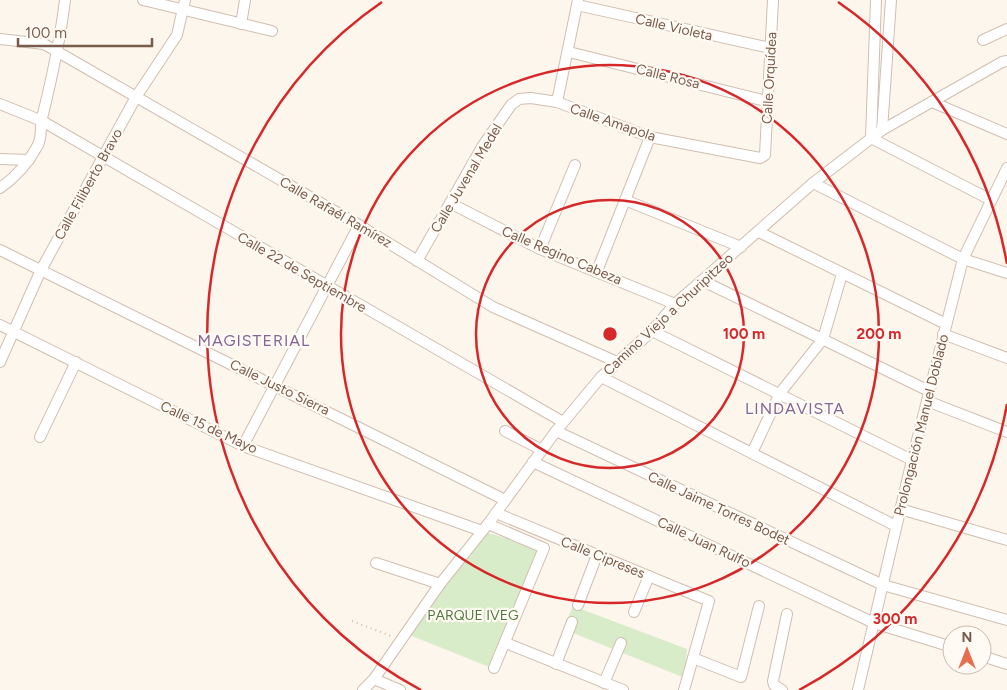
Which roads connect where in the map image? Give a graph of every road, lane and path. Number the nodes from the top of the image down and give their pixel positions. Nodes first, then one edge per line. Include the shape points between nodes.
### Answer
1 (65, 0) edge
2 (144, 0) edge
3 (245, 0) edge
4 (773, 0) edge
5 (876, 0) edge
6 (891, 0) edge
7 (578, 3) edge
8 (185, 5) edge
9 (241, 24) junction
10 (1007, 29) edge
11 (272, 32) dead end
12 (0, 39) edge
13 (983, 40) dead end
14 (770, 48) junction
15 (569, 52) junction
16 (58, 53) junction
17 (1007, 62) edge
18 (873, 66) junction
19 (886, 66) junction
20 (136, 98) junction
21 (519, 99) joint
22 (766, 101) junction
23 (557, 102) junction
24 (932, 102) junction
25 (0, 104) edge
26 (42, 121) junction
27 (882, 130) junction
28 (1007, 134) edge
29 (650, 137) junction
30 (871, 138) junction
31 (764, 156) joint
32 (103, 158) junction
33 (0, 159) edge
34 (29, 160) junction
35 (575, 165) dead end
36 (1007, 168) edge
37 (813, 183) junction
38 (0, 188) edge
39 (625, 200) junction
40 (991, 200) junction
41 (450, 203) junction
42 (360, 225) junction
43 (759, 232) junction
44 (741, 247) junction
45 (540, 249) junction
46 (0, 250) edge
47 (963, 259) junction
48 (417, 261) junction
49 (41, 270) junction
50 (597, 271) junction
51 (1007, 273) edge
52 (842, 274) junction
53 (702, 281) junction
54 (326, 285) junction
55 (675, 304) junction
56 (0, 325) edge
57 (945, 329) junction
58 (652, 331) junction
59 (13, 332) junction
60 (823, 339) junction
61 (1007, 358) edge
62 (0, 362) edge
63 (76, 362) junction
64 (617, 362) junction
65 (601, 377) junction
66 (275, 384) junction
67 (780, 393) junction
68 (928, 396) junction
69 (563, 422) junction
70 (505, 431) dead end
71 (556, 431) junction
72 (1007, 432) edge
73 (40, 437) dead end
74 (243, 446) junction
75 (542, 450) junction
76 (752, 453) junction
77 (912, 460) junction
78 (533, 462) junction
79 (505, 500) junction
80 (900, 509) junction
81 (496, 513) junction
82 (896, 526) junction
83 (485, 528) junction
84 (1007, 540) edge
85 (597, 555) junction
86 (376, 563) dead end
87 (649, 576) junction
88 (440, 584) junction
89 (883, 585) junction
90 (578, 605) dead end
91 (760, 606) dead end
92 (634, 612) dead end
93 (787, 614) dead end
94 (1007, 620) edge
95 (352, 621) dead end
96 (572, 622) dead end
97 (874, 622) junction
98 (402, 641) junction
99 (506, 643) junction
100 (621, 643) dead end
101 (942, 644) edge
102 (693, 658) junction
103 (992, 659) edge
104 (556, 664) junction
105 (1007, 664) edge
106 (494, 668) dead end
107 (374, 680) junction
108 (604, 683) junction
109 (363, 690) edge
110 (400, 690) edge
111 (623, 690) edge
112 (684, 690) edge
113 (782, 690) edge
114 (858, 690) edge

1 - 16 street
2 - 8 street
3 - 9 street
4 - 14 street, Calle Orquídea
5 - 18 street
6 - 19 street
7 - 14 street, Calle Violeta
7 - 15 street
8 - 9 street
8 - 20 street, Calle Filiberto Bravo via 177,36
9 - 11 street
10 - 13 street
12 - 16 street, Calle Rafaél Ramírez via 44,44
14 - 22 street, Calle Orquídea
15 - 22 street, Calle Rosa
15 - 23 street
16 - 20 street, Calle Rafaél Ramírez
16 - 26 street
17 - 24 street, Camino Viejo a Churipitzeo
18 - 19 street
18 - 30 street
19 - 27 street
20 - 32 street, Calle Filiberto Bravo
20 - 42 street, Calle Rafaél Ramírez
21 - 23 street, Calle Amapola
21 - 41 street, Calle Juvenal Medel via 511,105 482,147
22 - 31 street, Calle Orquídea
23 - 29 street, Calle Amapola
24 - 27 street, Camino Viejo a Churipitzeo
24 - 28 street
25 - 26 street, Calle 22 de Septiembre
26 - 32 street, Calle 22 de Septiembre
26 - 34 street via 39,142
27 - 30 street, Camino Viejo a Churipitzeo
29 - 31 street, Calle Amapola via 760,158
29 - 39 street
30 - 37 street, Camino Viejo a Churipitzeo
30 - 40 street
32 - 49 street, Calle Filiberto Bravo
32 - 54 street, Calle 22 de Septiembre
33 - 34 street
34 - 38 street via 12,180
35 - 45 street
36 - 40 street, Prolongación Manuel Doblado
37 - 43 street, Camino Viejo a Churipitzeo
37 - 47 street
39 - 44 street
39 - 50 street
40 - 47 street, Prolongación Manuel Doblado
41 - 45 street, Calle Regino Cabeza
41 - 48 street, Calle Juvenal Medel
42 - 48 street, Calle Rafaél Ramírez
42 - 54 street
43 - 44 street, Camino Viejo a Churipitzeo
43 - 52 street
44 - 53 street, Camino Viejo a Churipitzeo
45 - 50 street, Calle Regino Cabeza
46 - 49 street, Calle Justo Sierra
47 - 51 street
47 - 57 street, Prolongación Manuel Doblado
48 - 64 street, Calle Rafaél Ramírez via 493,307
49 - 59 street, Calle Filiberto Bravo
49 - 66 street, Calle Justo Sierra
50 - 55 street, Calle Regino Cabeza
52 - 57 street
52 - 60 street
53 - 55 street, Camino Viejo a Churipitzeo
53 - 60 street
54 - 66 street
54 - 69 street, Calle 22 de Septiembre
55 - 58 street, Camino Viejo a Churipitzeo
56 - 59 street, Calle 15 de Mayo
57 - 61 street
57 - 68 street, Prolongación Manuel Doblado
58 - 64 street, Camino Viejo a Churipitzeo
58 - 67 street
59 - 62 street, Calle Filiberto Bravo
59 - 63 street, Calle 15 de Mayo
60 - 67 street
60 - 68 street
63 - 73 street
63 - 74 street, Calle 15 de Mayo
64 - 65 street, Camino Viejo a Churipitzeo
65 - 69 street, Camino Viejo a Churipitzeo
65 - 76 street
66 - 74 street
66 - 79 street, Calle Justo Sierra
67 - 76 street
67 - 77 street
68 - 72 street
68 - 77 street, Prolongación Manuel Doblado
69 - 71 street, Camino Viejo a Churipitzeo
70 - 75 street
71 - 75 street, Camino Viejo a Churipitzeo
71 - 89 street, Calle Jaime Torres Bodet
74 - 83 street, Calle 15 de Mayo
75 - 78 street, Camino Viejo a Churipitzeo
76 - 82 street
77 - 80 street, Prolongación Manuel Doblado
78 - 79 street, Camino Viejo a Churipitzeo
78 - 97 street, Calle Juan Rulfo
79 - 81 street, Camino Viejo a Churipitzeo
80 - 82 street, Prolongación Manuel Doblado
80 - 84 street
81 - 83 street, Camino Viejo a Churipitzeo
81 - 85 street, Calle Cipreses
82 - 89 street, Prolongación Manuel Doblado
83 - 88 street, Camino Viejo a Churipitzeo
83 - 99 street, Calle 15 de Mayo via 544,548
85 - 87 street, Calle Cipreses
85 - 90 street
86 - 88 street
87 - 92 street
87 - 102 street, Calle Cipreses via 709,601
88 - 98 street, Camino Viejo a Churipitzeo
89 - 94 street, Calle Jaime Torres Bodet
89 - 97 street, Prolongación Manuel Doblado
91 - 102 street via 741,677
93 - 113 street via 773,680 774,685
95 - 98 path
96 - 104 street
97 - 101 street, Calle Juan Rulfo
97 - 114 street, Prolongación Manuel Doblado
98 - 107 street, Camino Viejo a Churipitzeo
99 - 104 street
99 - 106 street
100 - 108 street
102 - 112 street
103 - 105 street
104 - 108 street
107 - 109 street, Camino Viejo a Churipitzeo
107 - 110 street
108 - 111 street

